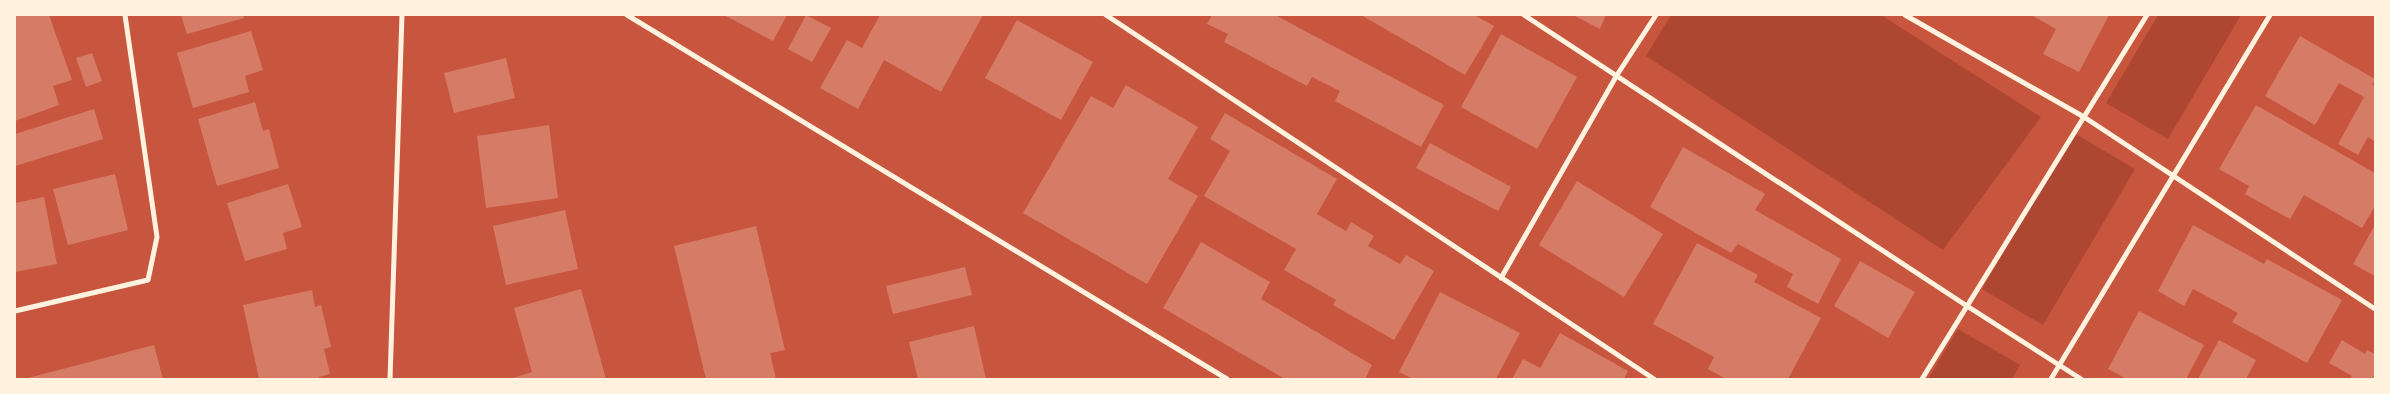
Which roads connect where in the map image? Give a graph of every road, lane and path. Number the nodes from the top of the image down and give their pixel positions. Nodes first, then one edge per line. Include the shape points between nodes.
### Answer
1 (125, 15) edge
2 (402, 15) edge
3 (627, 15) edge
4 (1106, 15) edge
5 (1524, 15) edge
6 (1656, 15) edge
7 (1905, 15) edge
8 (2147, 15) edge
9 (2270, 15) edge
10 (1617, 75) junction
11 (2084, 117) junction
12 (2173, 177) junction
13 (1501, 278) junction
14 (1967, 306) junction
15 (2375, 309) edge
16 (15, 311) edge
17 (2060, 365) junction
18 (390, 379) edge
19 (1228, 379) edge
20 (1654, 379) edge
21 (1922, 379) edge
22 (2051, 379) edge
23 (2081, 379) edge

1 - 16 street via 157,237 148,280
2 - 18 street
3 - 19 street
4 - 13 street
5 - 10 street
6 - 10 street
7 - 11 street
8 - 11 street
9 - 12 street
10 - 13 street
10 - 14 street
11 - 12 street
11 - 14 street
12 - 15 street
12 - 17 street
13 - 20 street
14 - 17 street
14 - 21 street
17 - 22 street
17 - 23 street

